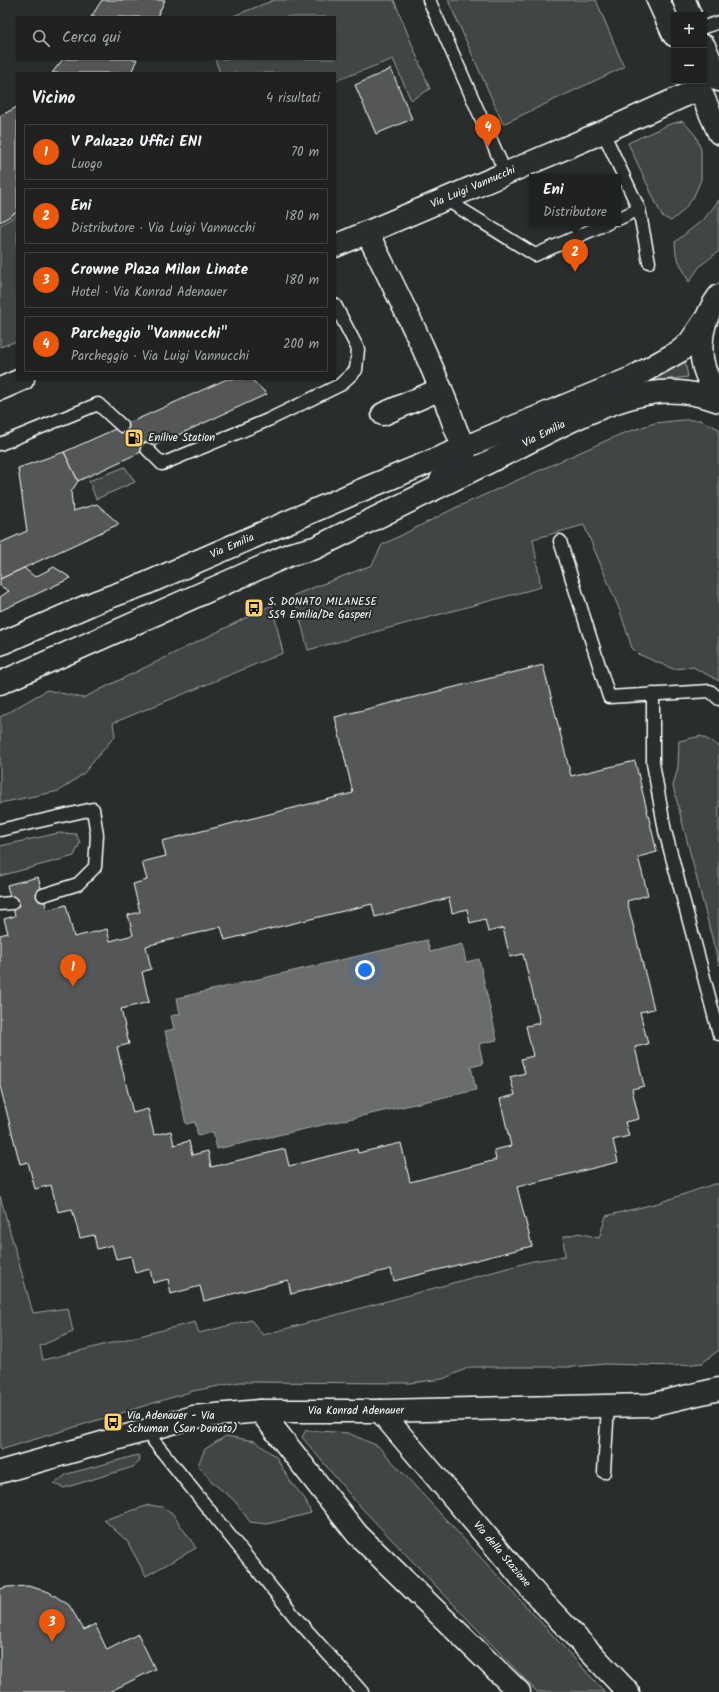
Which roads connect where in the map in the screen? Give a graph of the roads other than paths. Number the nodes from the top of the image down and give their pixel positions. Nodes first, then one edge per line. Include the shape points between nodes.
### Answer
1 (429, 0) edge
2 (658, 0) edge
3 (684, 0) edge
4 (689, 12) edge
5 (719, 22) edge
6 (707, 26) edge
7 (671, 28) edge
8 (705, 48) edge
9 (719, 80) edge
10 (697, 85) edge
11 (602, 132) junction
12 (719, 133) edge
13 (506, 174) junction
14 (445, 199) junction
15 (639, 209) junction
16 (621, 218) edge
17 (601, 226) edge
18 (367, 232) junction
19 (336, 246) edge
20 (649, 262) dead end
21 (719, 296) edge
22 (336, 307) edge
23 (705, 320) junction
24 (21, 380) edge
25 (0, 389) edge
26 (441, 389) junction
27 (719, 394) edge
28 (719, 401) edge
29 (383, 414) dead end
30 (122, 426) dead end
31 (0, 444) edge
32 (464, 448) junction
33 (147, 449) dead end
34 (560, 541) dead end
35 (291, 554) junction
36 (0, 644) edge
37 (0, 682) edge
38 (653, 694) junction
39 (719, 699) edge
40 (0, 830) edge
41 (43, 895) dead end
42 (12, 903) dead end
43 (0, 904) edge
44 (719, 1034) edge
45 (719, 1389) edge
46 (608, 1406) junction
47 (260, 1411) junction
48 (380, 1411) junction
49 (145, 1430) junction
50 (0, 1472) edge
51 (604, 1472) dead end
52 (362, 1692) edge
53 (519, 1692) edge
54 (628, 1692) edge

1 - 13 lane
2 - 7 main road
3 - 4 main road
5 - 6 lane
8 - 9 main road
10 - 11 main road, Via Luigi Vannucchi
10 - 12 main road
11 - 13 main road, Via Luigi Vannucchi
11 - 15 lane
13 - 14 main road, Via Luigi Vannucchi
14 - 17 lane via 535,255
14 - 18 main road, Via Luigi Vannucchi
15 - 16 lane
15 - 20 lane
18 - 19 main road, Via Luigi Vannucchi
18 - 26 main road
21 - 23 main road, Via Emilia
22 - 33 lane via 358,349 356,370 340,385 268,420 162,464
23 - 27 main road via 701,345 702,359 708,378
23 - 32 main road, Via Emilia via 680,351 651,368
24 - 25 main road
26 - 29 main road
26 - 32 main road
28 - 35 main road, Via Emilia via 695,393 671,391 650,393 620,401 541,435 315,548
30 - 31 lane via 98,404
32 - 35 main road, Via Emilia via 464,463 456,472 321,534
32 - 36 main road, Via Emilia
34 - 38 lane via 609,697
35 - 37 main road, Via Emilia
38 - 39 lane via 710,691
38 - 44 lane via 653,763 665,831
40 - 41 lane via 92,809 97,835 95,867 78,884
42 - 43 lane
45 - 46 main road, Via Konrad Adenauer via 650,1405
46 - 48 main road, Via Konrad Adenauer
46 - 51 lane
47 - 48 main road, Via Konrad Adenauer
47 - 49 main road, Via Konrad Adenauer via 193,1417
47 - 53 main road via 357,1534
48 - 54 main road, Via della Stazione via 539,1598
49 - 50 main road, Via Konrad Adenauer
49 - 52 lane via 295,1616

